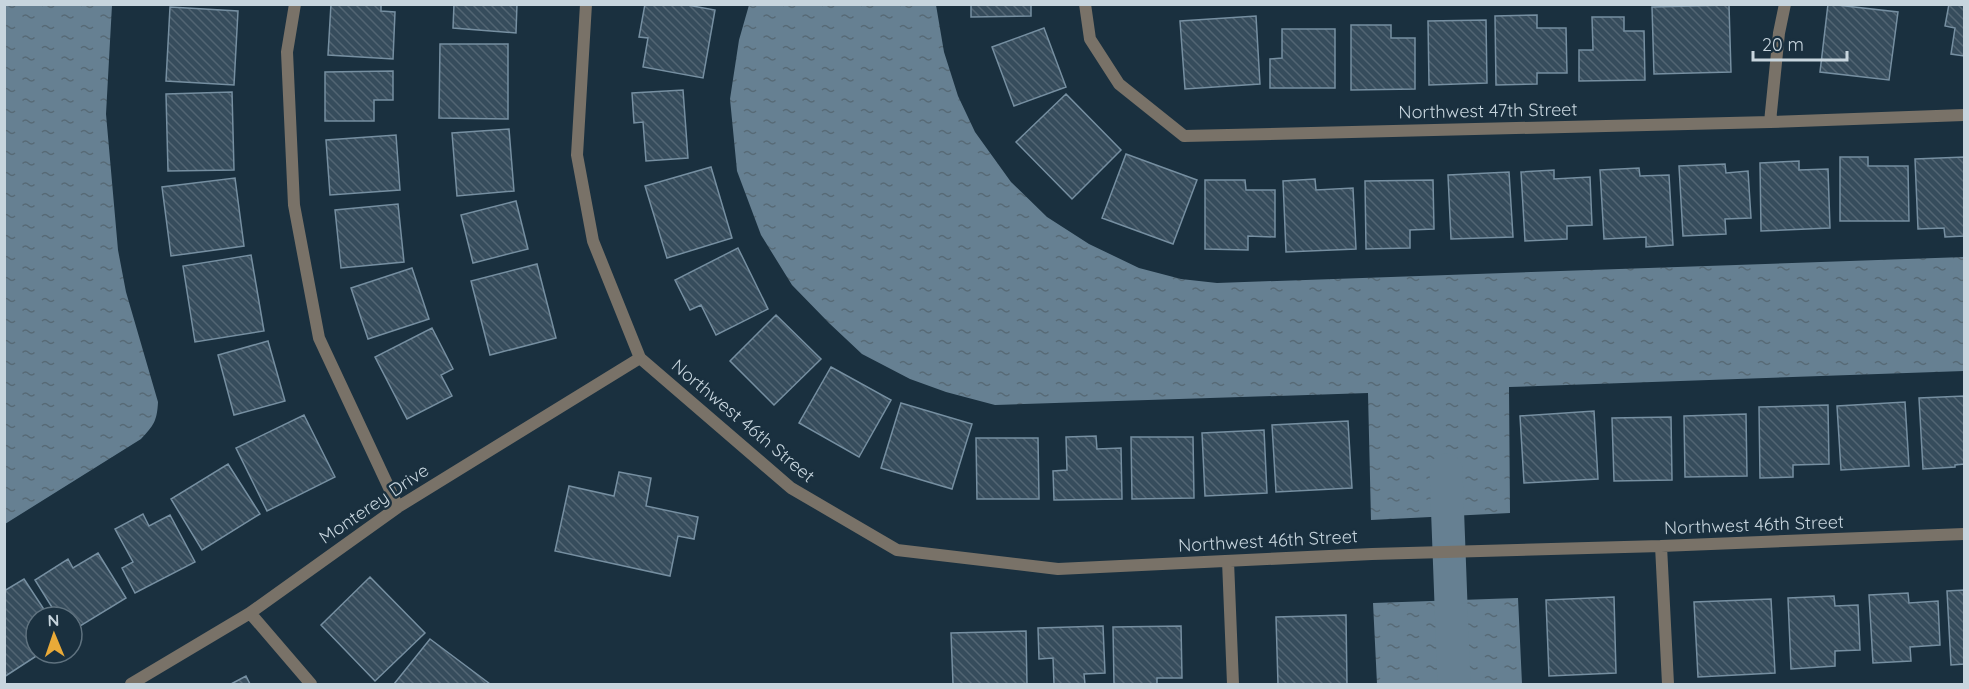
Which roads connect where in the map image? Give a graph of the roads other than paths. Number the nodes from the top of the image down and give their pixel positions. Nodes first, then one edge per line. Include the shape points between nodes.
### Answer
1 (295, 4) edge
2 (586, 4) edge
3 (1085, 4) edge
4 (1785, 4) edge
5 (1965, 115) edge
6 (1770, 122) junction
7 (640, 358) junction
8 (398, 507) junction
9 (1965, 534) edge
10 (1661, 546) junction
11 (1228, 561) junction
12 (250, 613) junction
13 (131, 684) edge
14 (311, 684) edge
15 (1233, 684) edge
16 (1668, 684) edge

1 - 8 street via 286,52 294,205 319,338
2 - 7 street via 577,154 593,241
3 - 6 street, Northwest 47th Street via 1090,39 1119,84 1184,136
4 - 6 street
5 - 6 street, Northwest 47th Street
7 - 8 street, Monterey Drive
7 - 11 street, Northwest 46th Street via 791,488 897,550 1058,569
8 - 12 street, Monterey Drive
9 - 10 street, Northwest 46th Street
10 - 11 street, Northwest 46th Street
10 - 16 street
11 - 15 street
12 - 13 street, Monterey Drive
12 - 14 street

